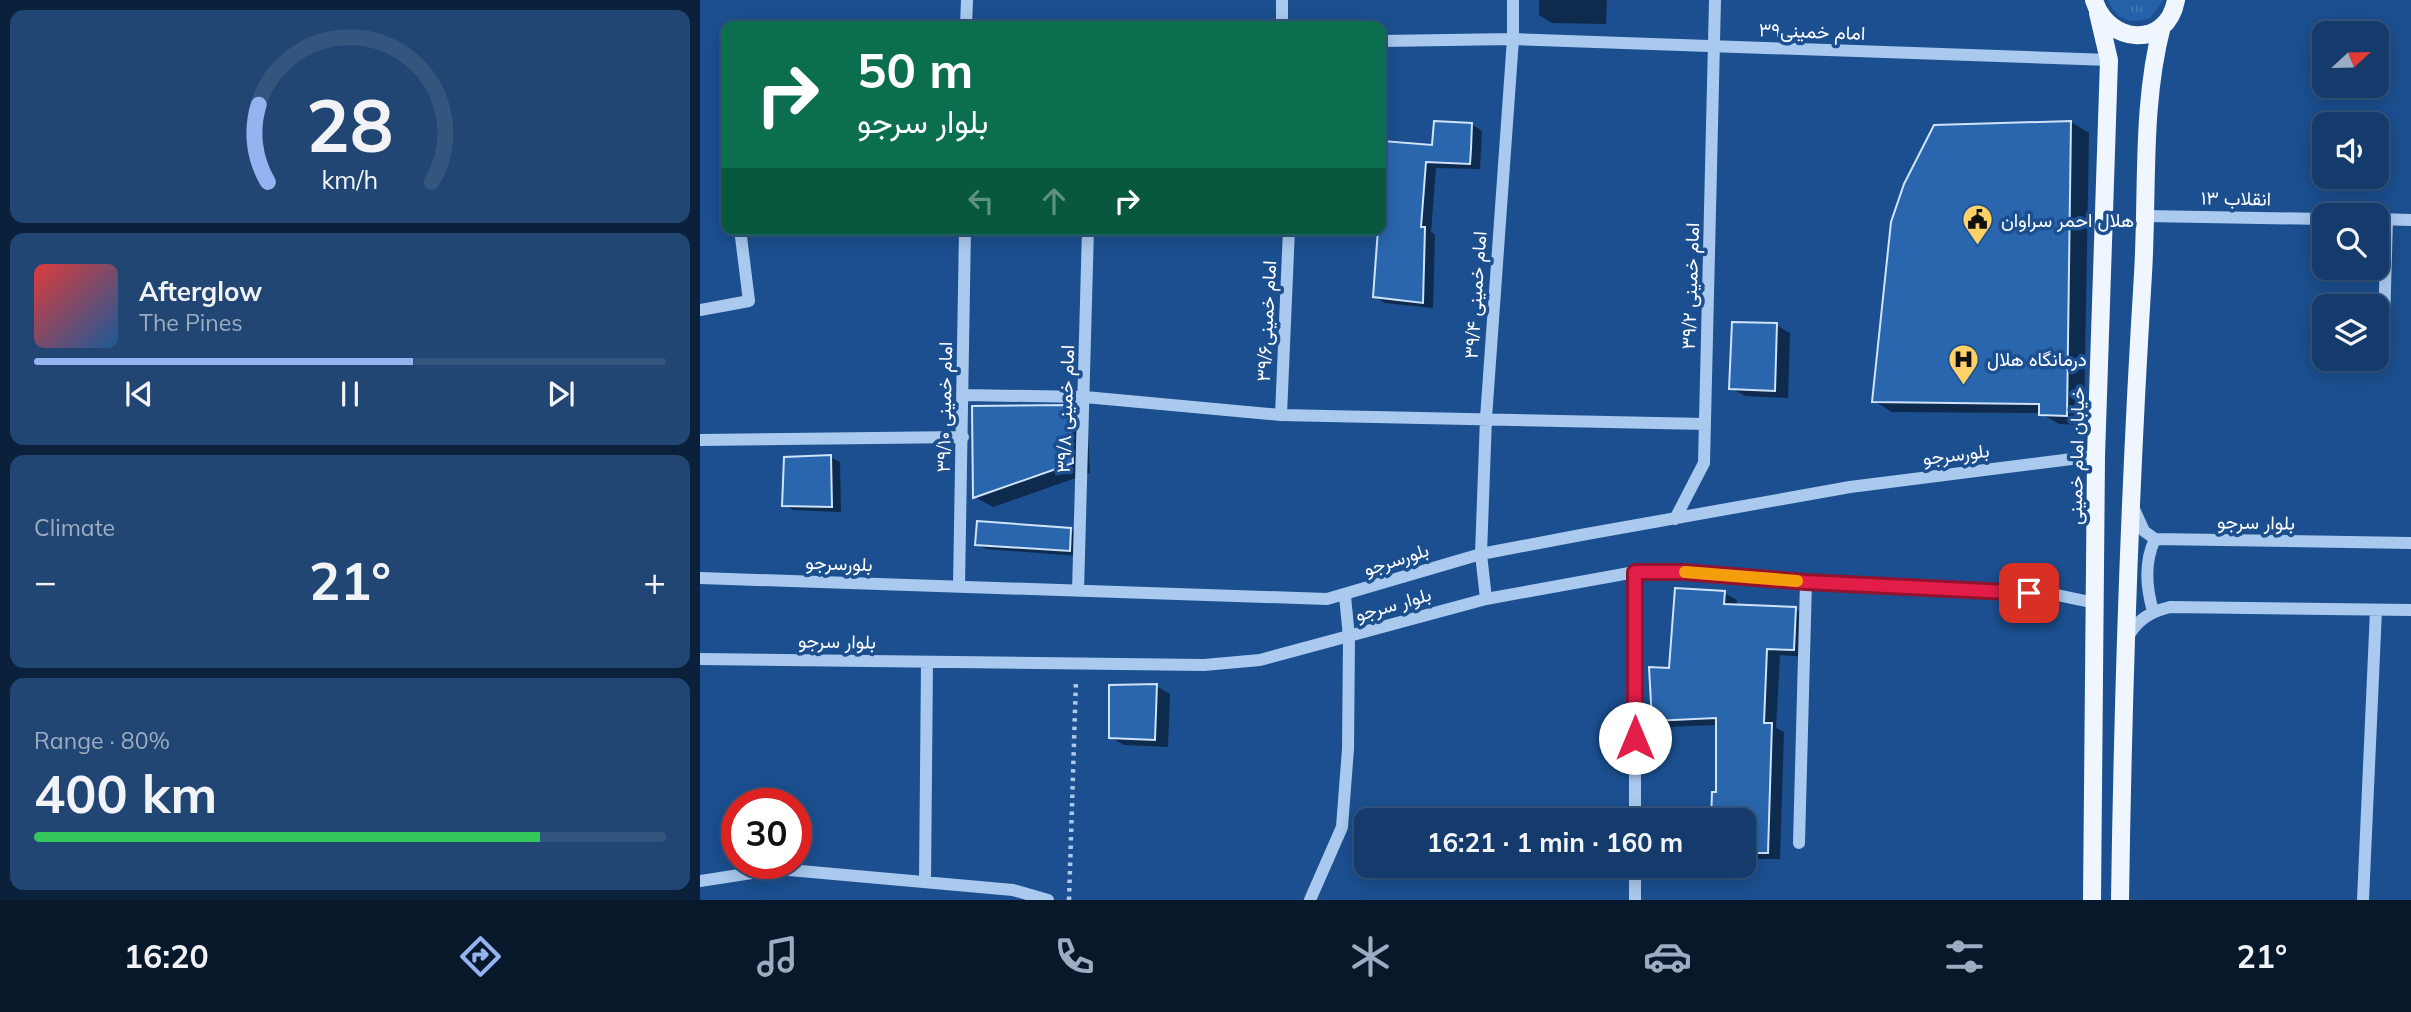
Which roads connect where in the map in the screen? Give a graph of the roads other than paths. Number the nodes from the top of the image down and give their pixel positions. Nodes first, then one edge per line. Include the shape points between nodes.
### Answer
1 (967, 0) edge
2 (1282, 0) edge
3 (1513, 0) edge
4 (1715, 0) edge
5 (2176, 0) edge
6 (2096, 7) edge
7 (966, 21) edge
8 (1282, 21) edge
9 (2162, 26) junction
10 (1513, 39) junction
11 (1386, 41) edge
12 (1715, 47) junction
13 (2109, 60) junction
14 (2147, 216) junction
15 (2312, 219) edge
16 (2389, 220) edge
17 (2411, 220) edge
18 (741, 235) edge
19 (965, 235) edge
20 (1088, 235) edge
21 (1289, 235) edge
22 (700, 310) edge
23 (964, 395) junction
24 (1086, 397) junction
25 (1281, 415) junction
26 (1486, 418) junction
27 (1705, 424) junction
28 (963, 437) junction
29 (700, 440) edge
30 (2096, 456) junction
31 (2129, 493) junction
32 (1675, 519) junction
33 (2155, 539) junction
34 (2411, 543) edge
35 (1481, 554) junction
36 (1635, 572) junction
37 (700, 578) edge
38 (1806, 582) junction
39 (959, 586) junction
40 (1078, 591) junction
41 (1345, 596) junction
42 (1486, 599) junction
43 (2095, 603) junction
44 (2376, 610) junction
45 (2411, 610) edge
46 (2154, 611) junction
47 (1349, 637) junction
48 (2123, 644) junction
49 (700, 659) edge
50 (927, 662) junction
51 (1635, 808) edge
52 (1799, 843) dead end
53 (1635, 878) edge
54 (700, 881) edge
55 (925, 882) junction
56 (1048, 900) edge
57 (1310, 900) edge
58 (1635, 900) edge
59 (2092, 900) edge
60 (2120, 900) edge
61 (2363, 900) edge

1 - 7 street
2 - 8 street
3 - 10 street, امام خمینی ۳۹/۴
4 - 12 street, امام خمینی ۳۹/۲
5 - 9 main road
6 - 9 main road via 2116,31 2127,35
6 - 13 main road, خیابان امام خمینی
9 - 14 main road via 2150,79
10 - 11 street, امام خمینی۳۹
10 - 12 street, امام خمینی۳۹
10 - 26 street, امام خمینی ۳۹/۴
12 - 13 street, امام خمینی۳۹
12 - 27 street, امام خمینی ۳۹/۲
13 - 30 main road, خیابان امام خمینی
14 - 15 street, انقلاب ۱۳
14 - 31 main road
16 - 17 street
18 - 22 street via 749,302
19 - 23 street, امام خمینی ۳۹/۱۰
20 - 24 street, امام خمینی ۳۹/۸
21 - 25 street, امام خمینی۳۹/۶
23 - 24 street
23 - 28 street, امام خمینی ۳۹/۱۰
24 - 25 street
24 - 40 street, امام خمینی ۳۹/۸
25 - 26 street
26 - 27 street
26 - 35 street, امام خمینی ۳۹/۴
27 - 32 street, امام خمینی ۳۹/۲ via 1704,464
28 - 29 street
28 - 39 street, امام خمینی ۳۹/۱۰
30 - 32 street, بلورسرجو via 1850,486
30 - 43 main road, خیابان امام خمینی
31 - 33 street via 2137,521
31 - 48 main road
32 - 35 street, بلورسرجو
33 - 34 street, بلوار سرجو
33 - 46 street via 2148,554 2148,593
35 - 41 street, بلورسرجو
35 - 42 street, امام خمینی ۳۹/۴
36 - 38 street, بلوار سرجو
36 - 42 street, بلوار سرجو
36 - 51 street
37 - 39 street, بلورسرجو
38 - 43 street, بلوار سرجو via 2057,594
38 - 52 street
39 - 40 street, بلورسرجو
40 - 41 street, بلورسرجو via 1292,600
41 - 47 street
42 - 47 street, بلوار سرجو
43 - 59 main road, خیابان امام خمینی
44 - 45 street
44 - 46 street via 2198,606
44 - 61 street
46 - 48 street via 2138,621
47 - 50 street, بلوار سرجو via 1260,660 1205,665
47 - 57 street via 1342,827
48 - 60 main road
49 - 50 street, بلوار سرجو
50 - 55 street
53 - 58 street
54 - 55 street via 778,869
55 - 56 street via 1013,890

